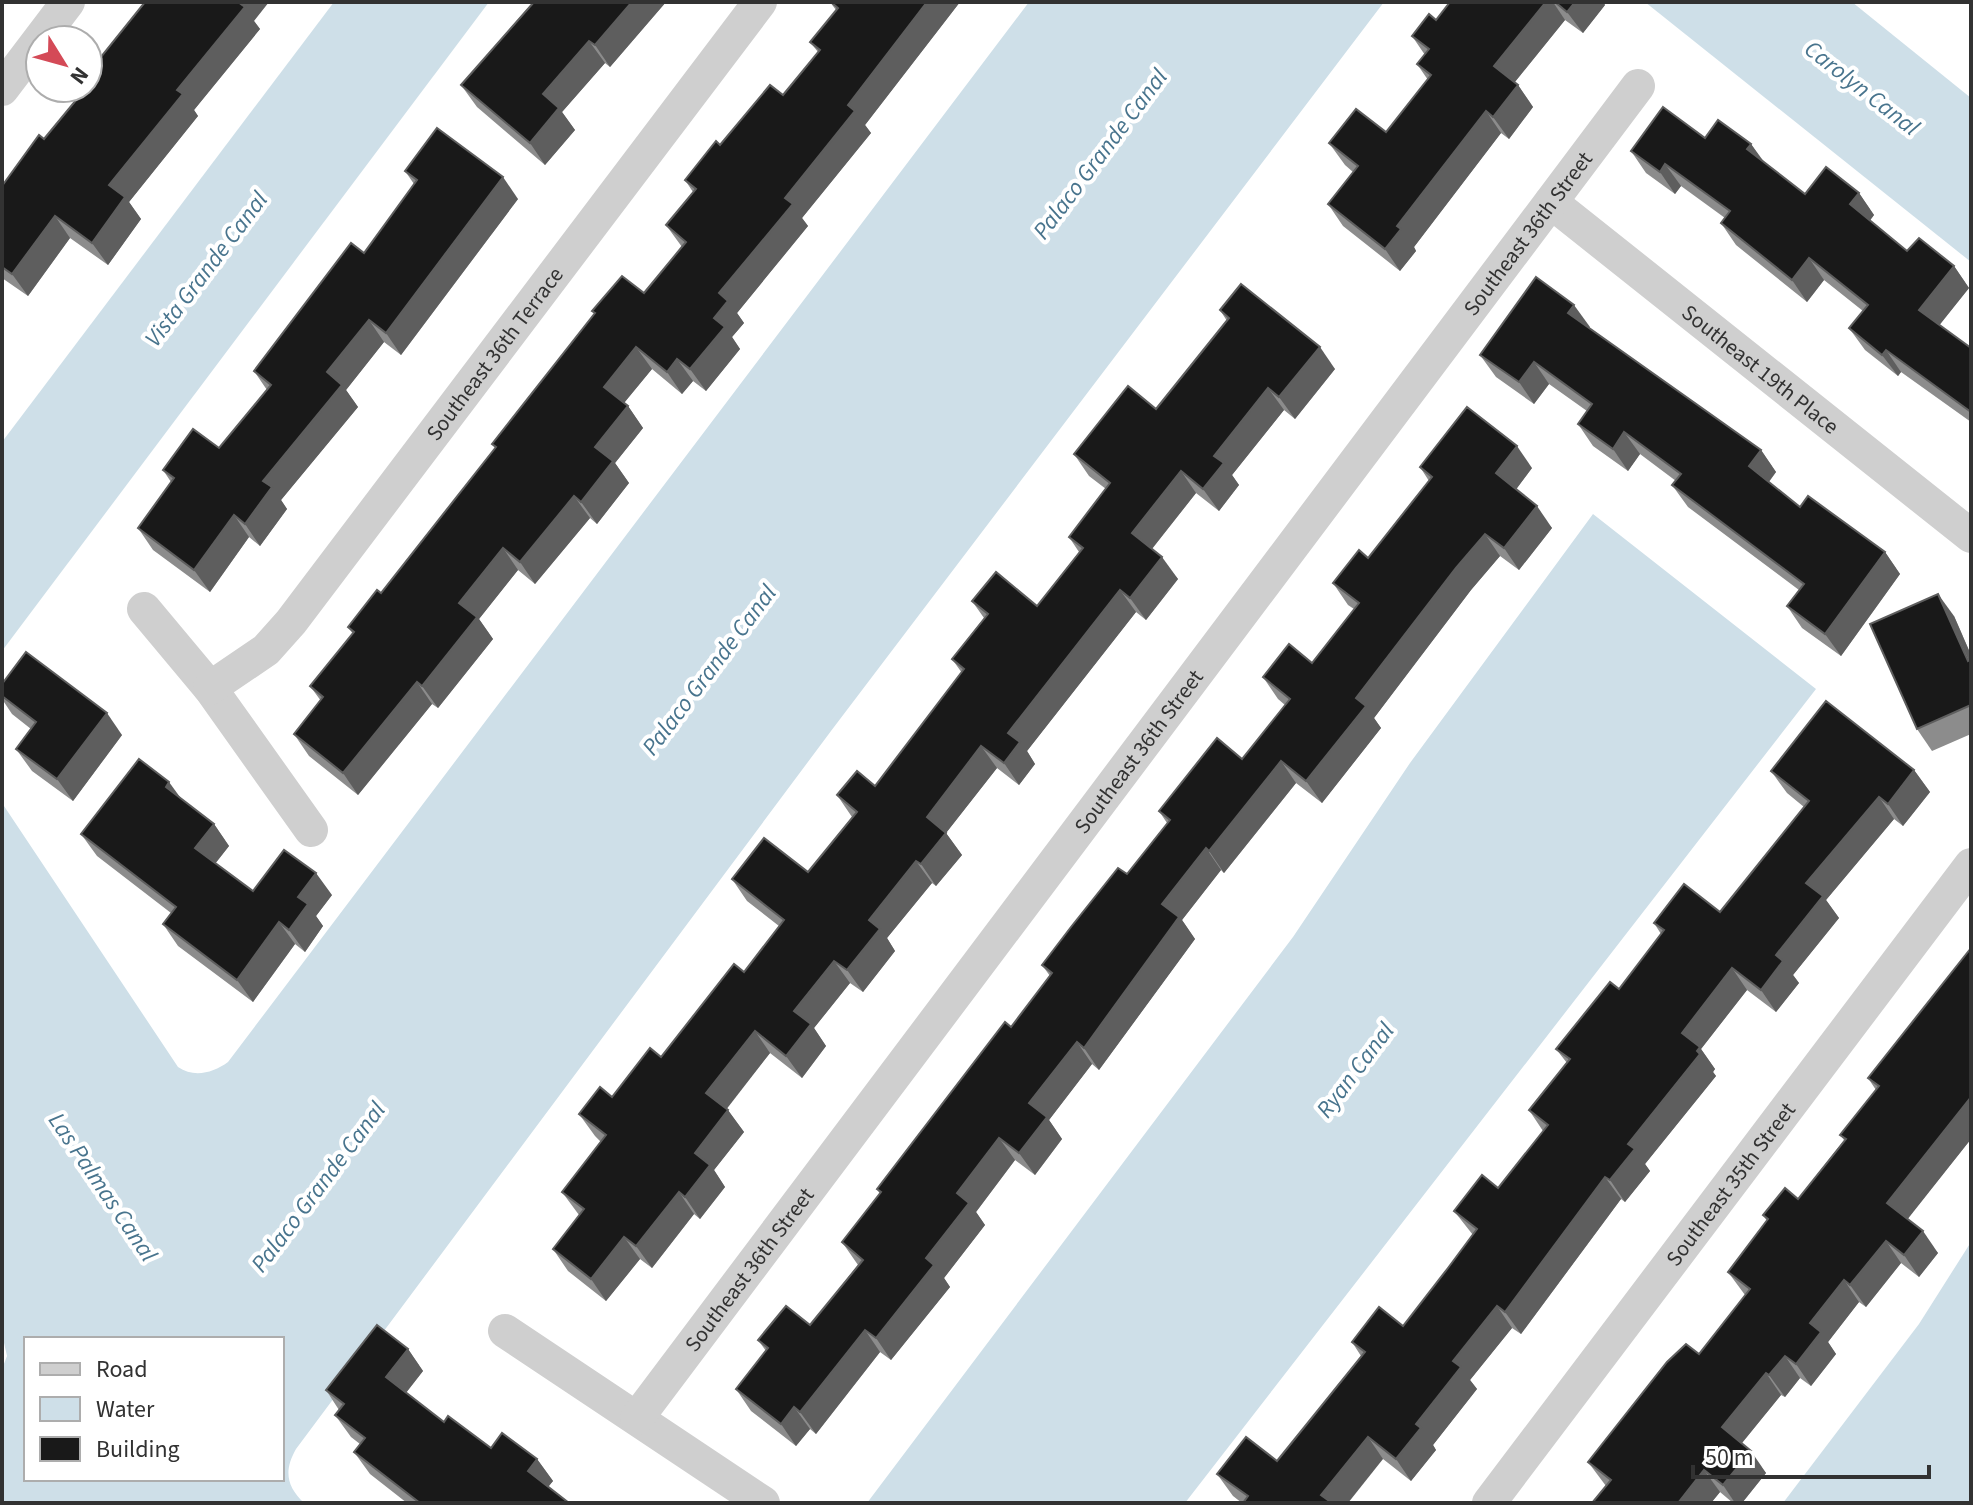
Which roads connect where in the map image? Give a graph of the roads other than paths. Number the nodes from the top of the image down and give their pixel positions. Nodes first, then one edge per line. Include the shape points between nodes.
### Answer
1 (68, 2) edge
2 (760, 2) edge
3 (1638, 86) dead end
4 (2, 89) edge
5 (1551, 202) junction
6 (1971, 536) edge
7 (144, 609) dead end
8 (210, 688) junction
9 (311, 830) dead end
10 (1971, 865) edge
11 (505, 1331) dead end
12 (637, 1418) junction
13 (763, 1503) edge
14 (1489, 1503) edge

1 - 4 street
2 - 8 street, Southeast 36th Terrace via 291,622 266,650
3 - 5 street, Southeast 36th Street
5 - 6 street, Southeast 19th Place
5 - 12 street, Southeast 36th Street
7 - 8 street
8 - 9 street
10 - 14 street, Southeast 35th Street
11 - 12 street
12 - 13 street

